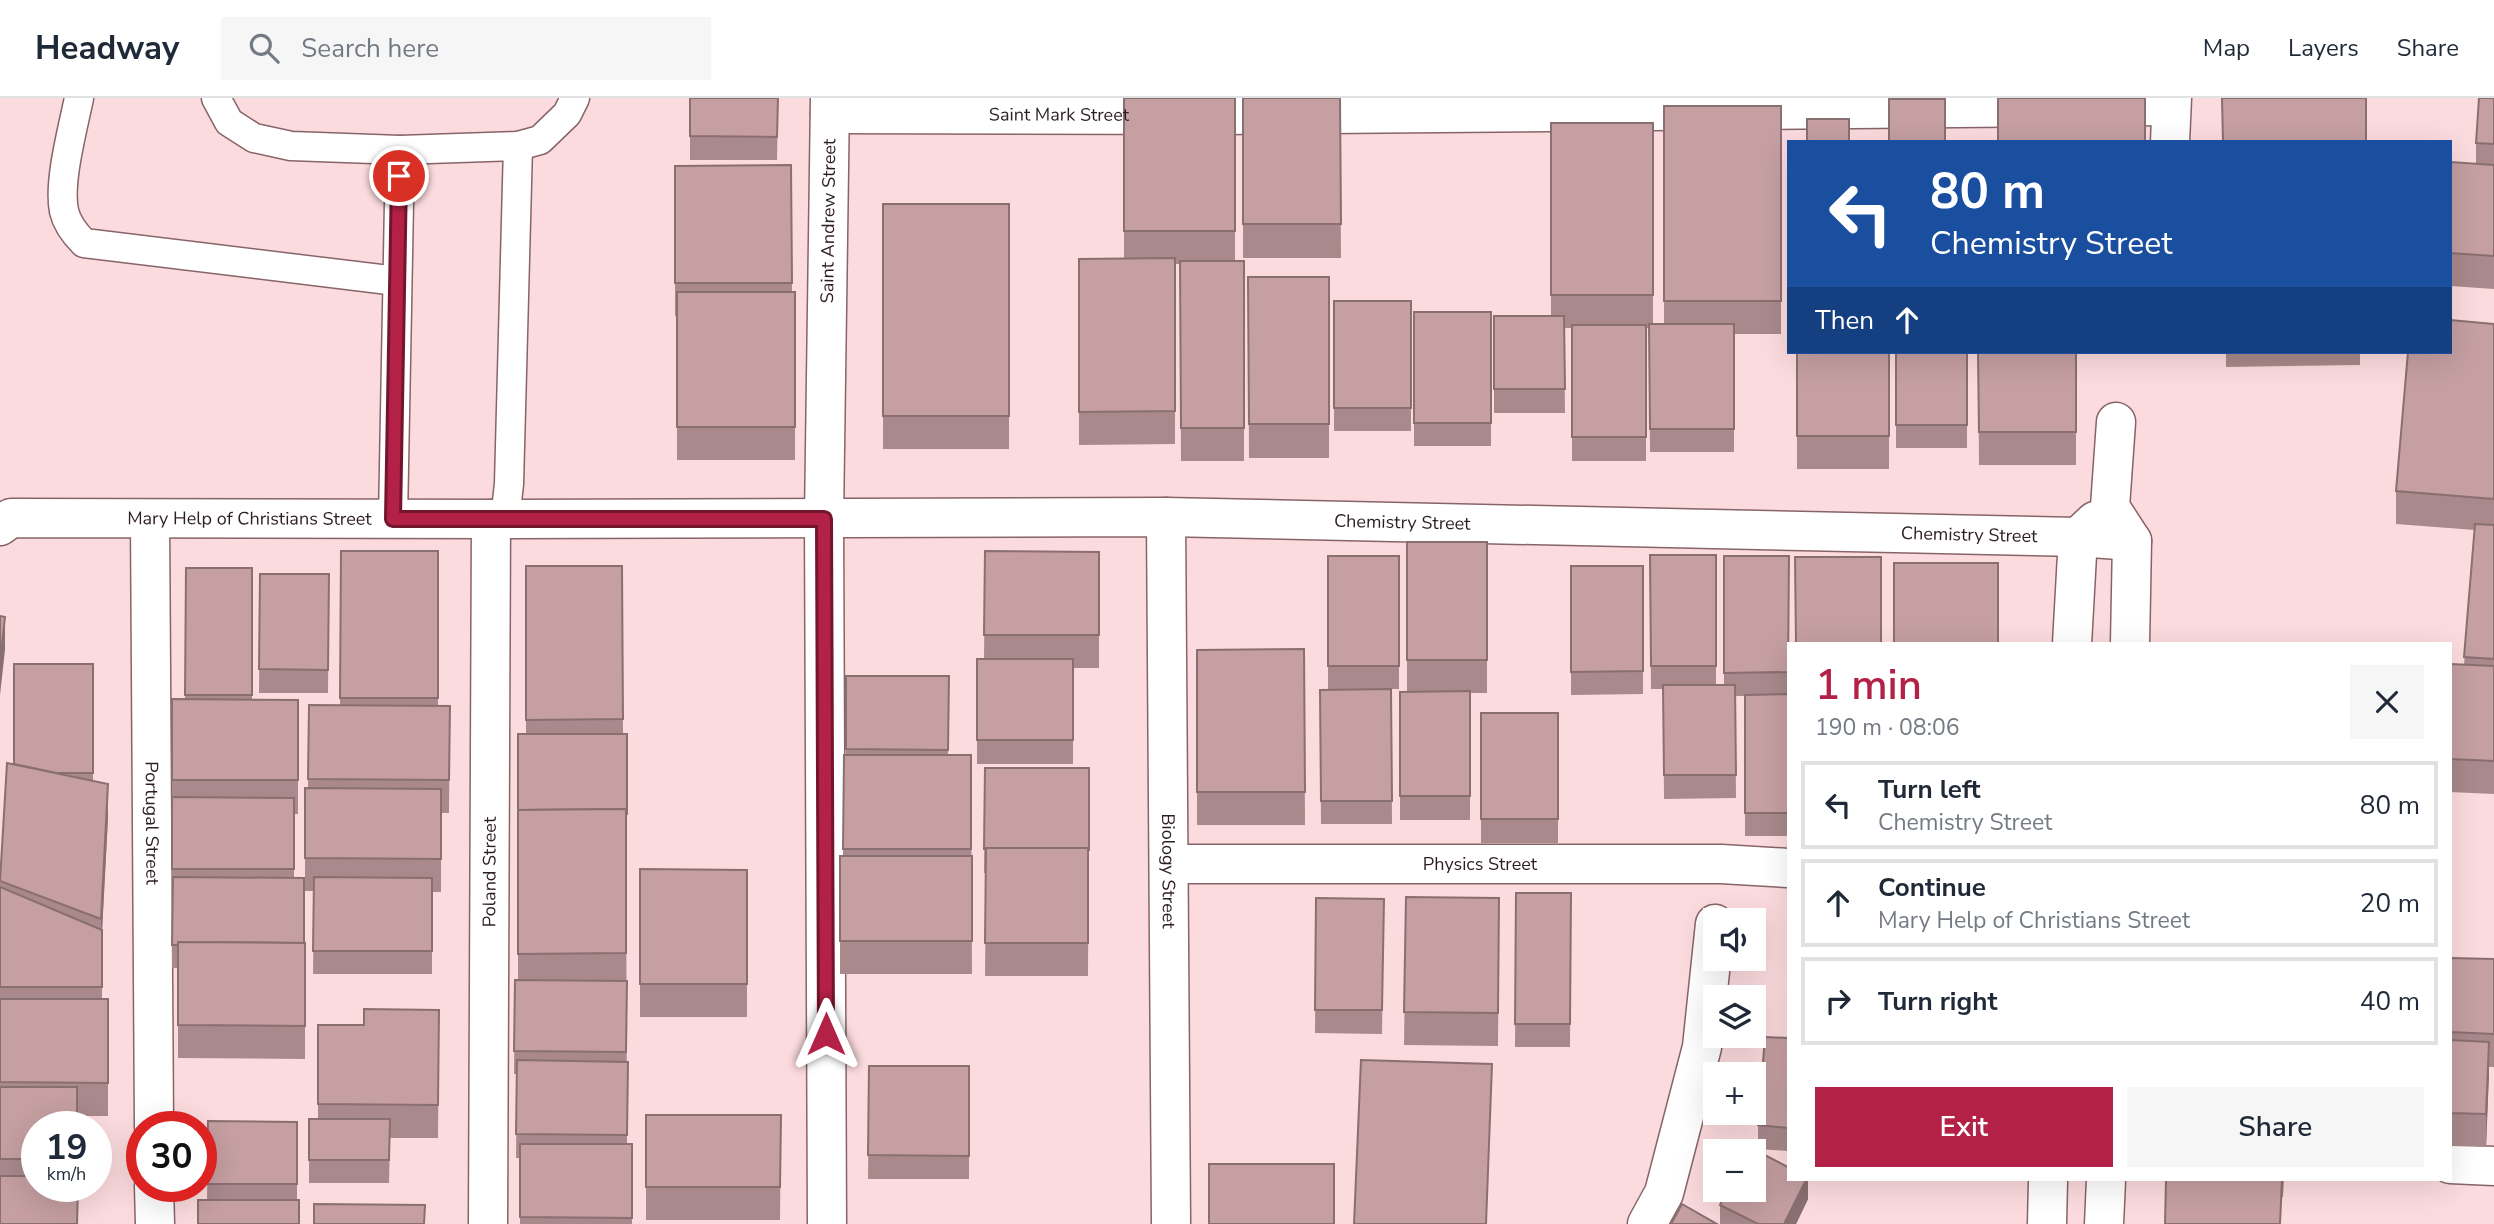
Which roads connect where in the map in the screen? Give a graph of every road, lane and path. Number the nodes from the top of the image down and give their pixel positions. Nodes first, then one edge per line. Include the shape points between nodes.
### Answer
1 (79, 98) edge
2 (216, 98) edge
3 (575, 98) edge
4 (830, 106) edge
5 (1225, 106) edge
6 (2171, 115) edge
7 (518, 146) junction
8 (400, 150) junction
9 (397, 281) junction
10 (2116, 422) dead end
11 (2110, 507) junction
12 (502, 508) junction
13 (1166, 516) junction
14 (150, 519) junction
15 (393, 519) junction
16 (671, 519) joint
17 (824, 519) junction
18 (0, 526) edge
19 (2078, 537) junction
20 (2132, 541) junction
21 (2072, 642) edge
22 (2130, 642) edge
23 (1170, 864) junction
24 (1721, 864) junction
25 (1787, 868) edge
26 (1716, 908) edge
27 (1710, 971) edge
28 (154, 1111) edge
29 (2452, 1164) edge
30 (2494, 1166) edge
31 (2048, 1181) edge
32 (2106, 1181) edge
33 (154, 1202) edge
34 (155, 1224) edge
35 (488, 1224) edge
36 (827, 1224) edge
37 (1171, 1224) edge
38 (1647, 1224) edge
39 (2047, 1224) edge
40 (2104, 1224) edge

1 - 9 lane via 65,169 64,211 83,243
2 - 8 lane via 229,122 254,138 291,146
3 - 7 lane via 567,114 540,140
4 - 5 street, Saint Mark Street
4 - 17 street, Saint Andrew Street
5 - 6 street, Saint Mark Street
7 - 8 lane
7 - 12 lane
8 - 9 lane
9 - 15 lane
10 - 11 street
11 - 19 street
11 - 20 street
12 - 15 street, Mary Help of Christians Street
12 - 16 street, Mary Help of Christians Street
12 - 35 street, Poland Street
13 - 17 street, Chemistry Street
13 - 19 street, Chemistry Street
13 - 23 street, Biology Street
14 - 15 street, Mary Help of Christians Street
14 - 18 street, Mary Help of Christians Street via 11,518
14 - 28 street, Portugal Street
16 - 17 street, Chemistry Street
17 - 36 street, Saint Andrew Street
19 - 20 street, Chemistry Street
19 - 21 street
20 - 22 street
23 - 24 street, Physics Street
23 - 37 street, Biology Street
24 - 25 street, Physics Street
24 - 26 street
27 - 38 street via 1702,1047 1664,1194
29 - 30 street
31 - 39 street
32 - 40 street
33 - 34 street

